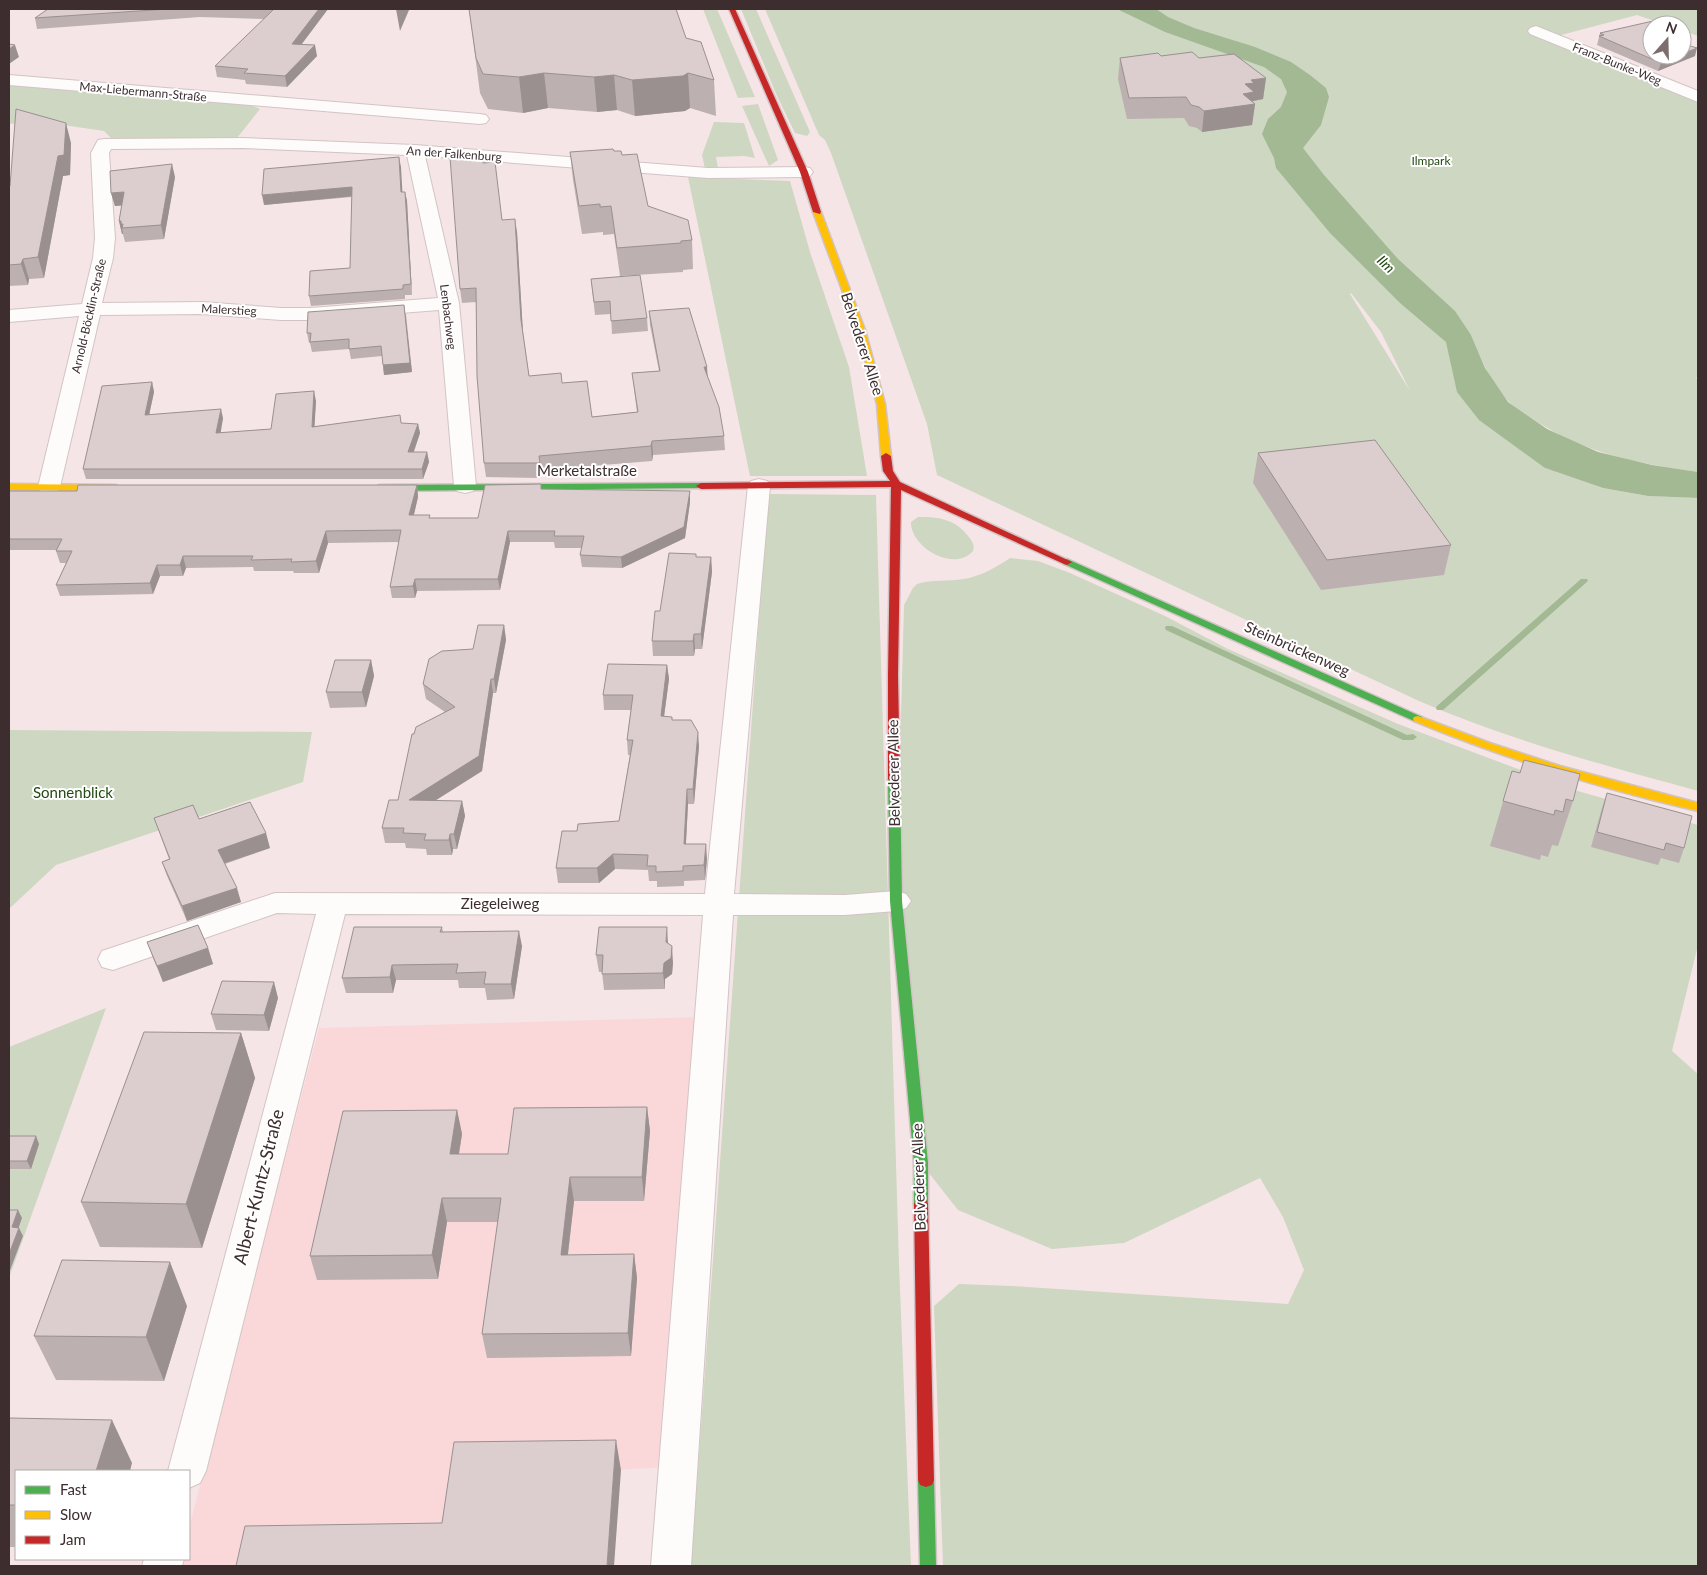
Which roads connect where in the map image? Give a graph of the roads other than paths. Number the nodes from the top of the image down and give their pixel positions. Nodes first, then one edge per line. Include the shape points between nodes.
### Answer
1 (732, 9) edge
2 (1536, 31) dead end
3 (9, 80) edge
4 (1698, 97) edge
5 (480, 120) dead end
6 (255, 130) dead end
7 (104, 144) joint
8 (243, 144) junction
9 (415, 150) junction
10 (804, 172) junction
11 (449, 303) junction
12 (90, 309) junction
13 (9, 316) edge
14 (896, 484) junction
15 (464, 486) junction
16 (759, 486) junction
17 (9, 487) edge
18 (49, 487) junction
19 (127, 488) edge
20 (368, 488) edge
21 (1698, 807) edge
22 (896, 901) junction
23 (719, 903) junction
24 (333, 904) junction
25 (113, 959) dead end
26 (186, 1470) edge
27 (671, 1566) edge
28 (928, 1566) edge

1 - 10 street, Belvederer Allee
2 - 4 street, Franz-Bunke-Weg
3 - 5 street, Max-Liebermann-Straße via 272,110
6 - 8 street
7 - 8 street, An der Falkenburg
7 - 12 street, Arnold-Böcklin-Straße via 100,153 105,238
8 - 9 street, An der Falkenburg
9 - 10 street, An der Falkenburg via 708,174
9 - 11 street, Lenbachweg
10 - 14 street, Belvederer Allee via 863,338 881,404 888,471
11 - 12 street, Malerstieg via 297,314 202,308
11 - 15 street, Lenbachweg
12 - 13 street, Malerstieg
12 - 18 street, Arnold-Böcklin-Straße
14 - 16 street, Merketalstraße
14 - 21 street, Steinbrückenweg via 1451,733 1573,773
14 - 22 street, Belvederer Allee via 892,675
15 - 16 street, Merketalstraße
15 - 20 street, Merketalstraße
16 - 23 street
17 - 18 street
18 - 19 street
22 - 23 street, Ziegeleiweg via 845,905
22 - 28 street, Belvederer Allee via 922,1163
23 - 24 street, Ziegeleiweg
23 - 27 street
24 - 25 street, Ziegeleiweg via 275,903
24 - 26 street, Albert-Kuntz-Straße

